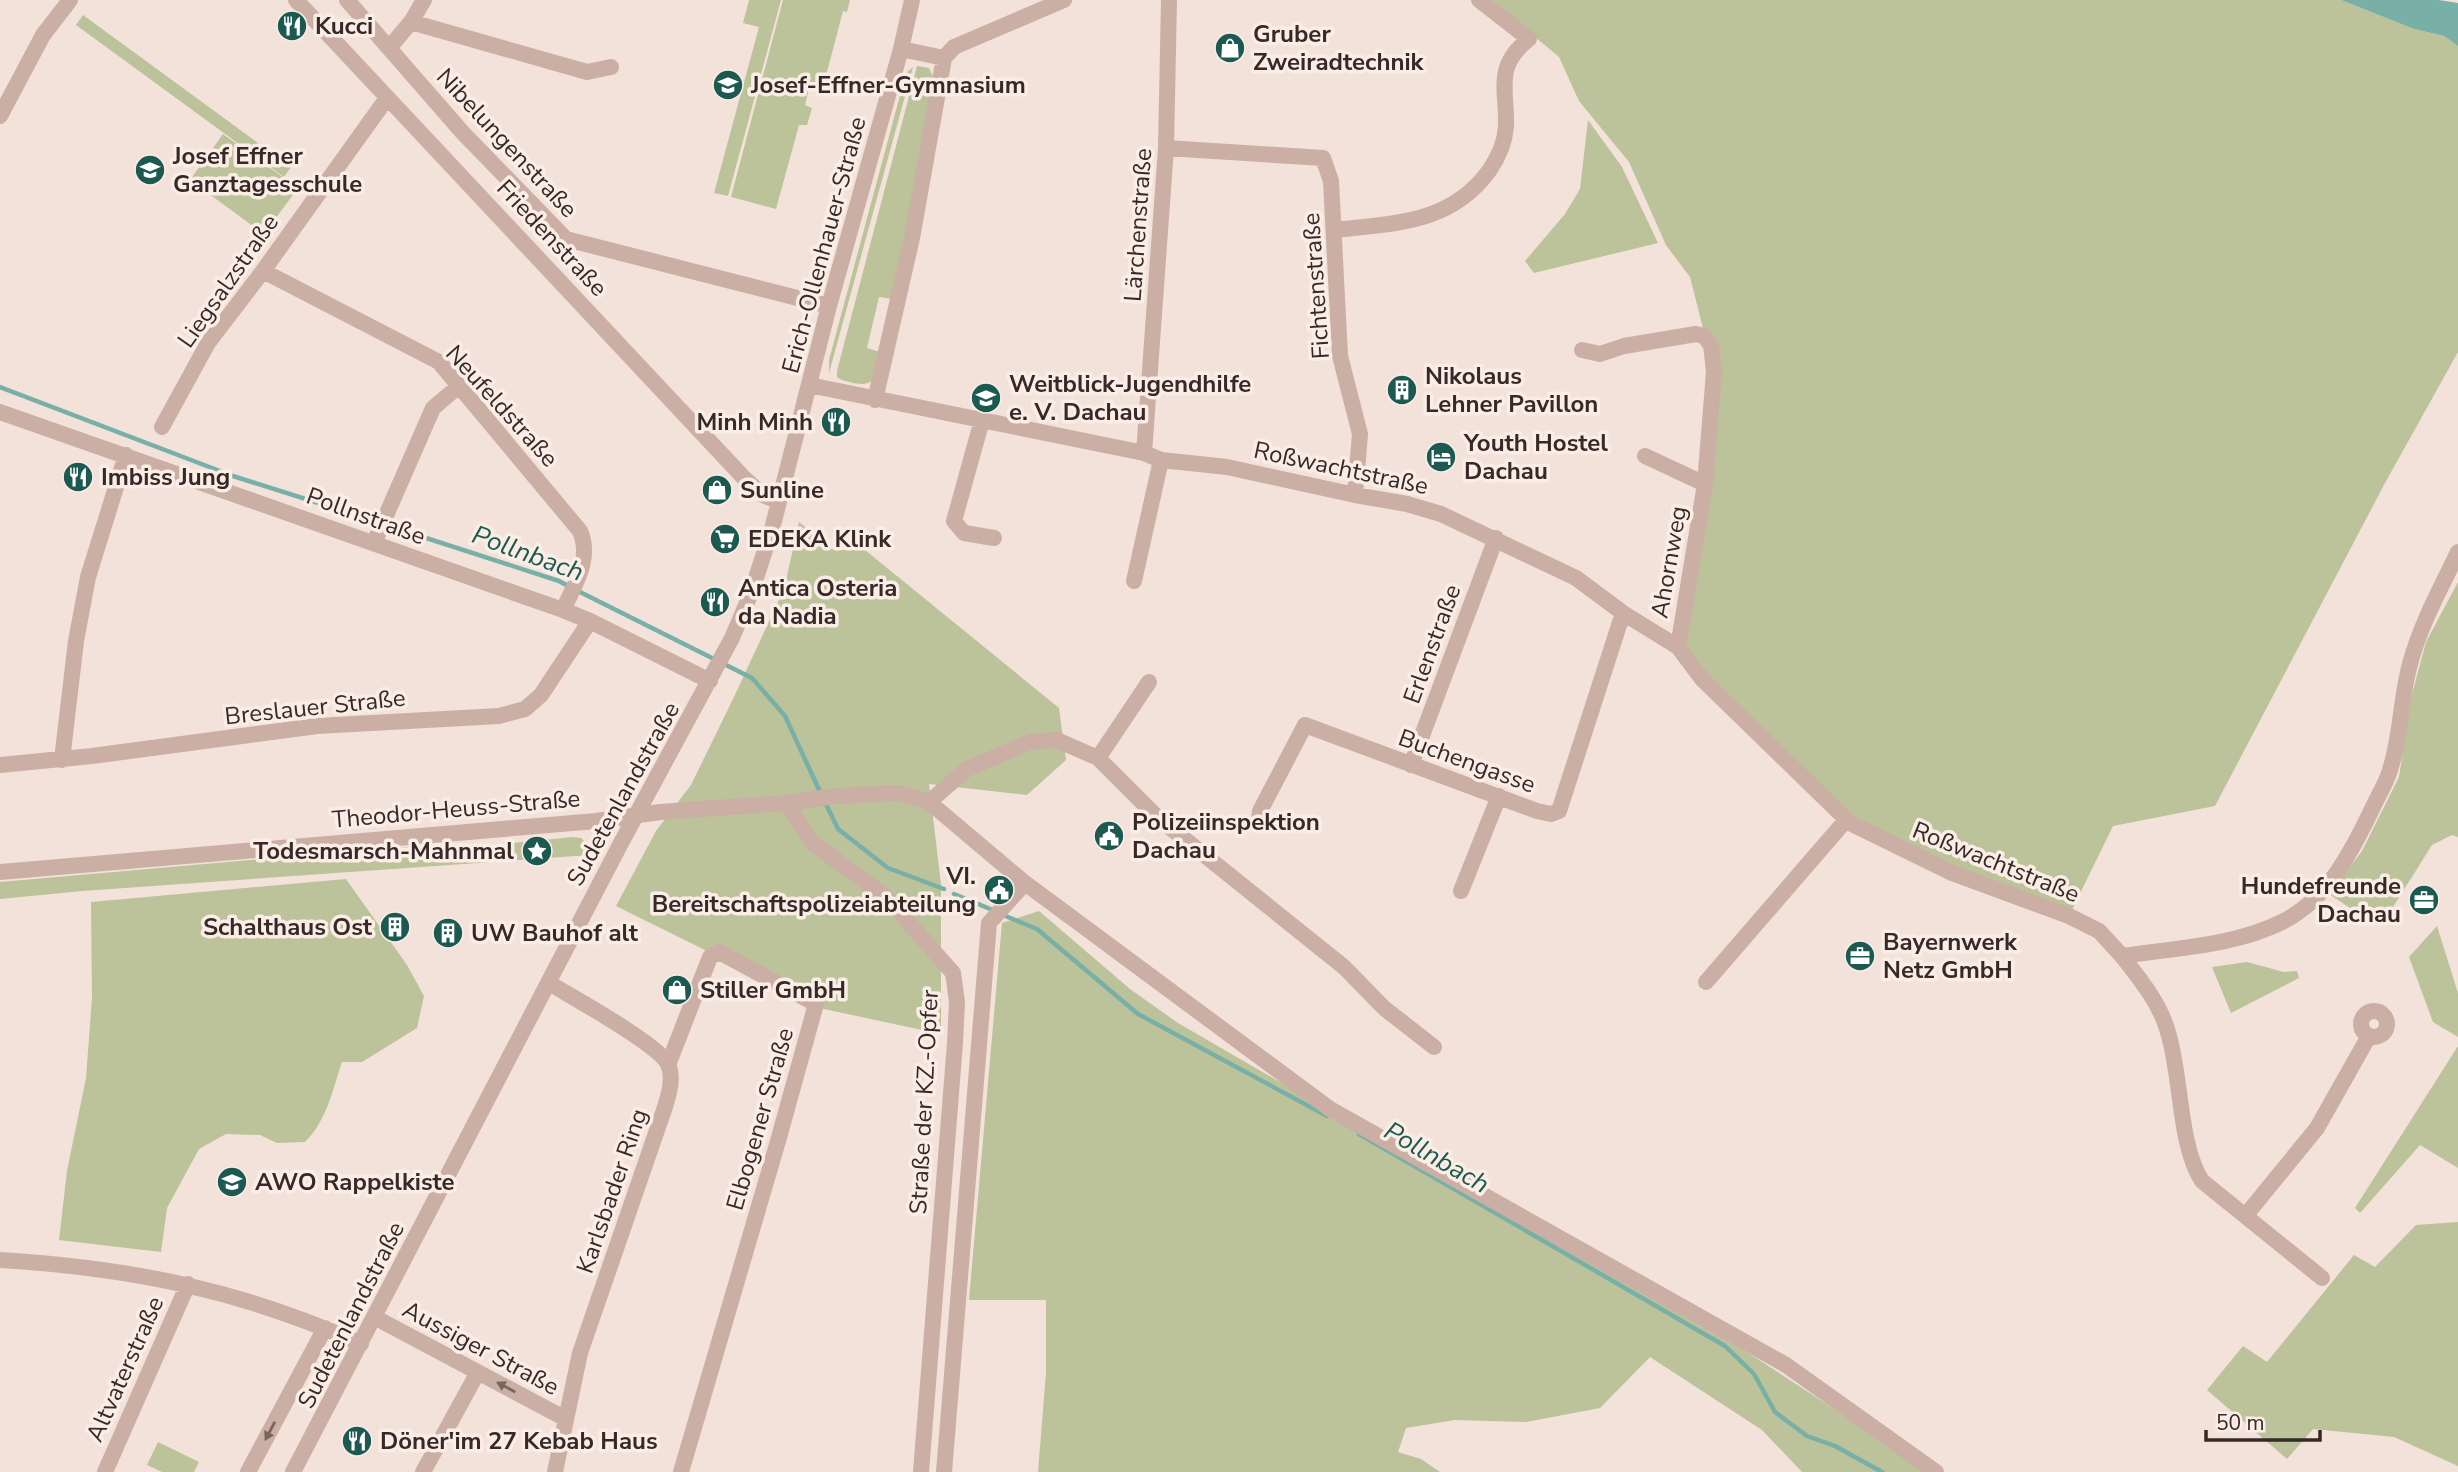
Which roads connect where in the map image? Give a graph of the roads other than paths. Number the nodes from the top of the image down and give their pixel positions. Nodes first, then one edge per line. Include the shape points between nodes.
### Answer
1 (70, 0) edge
2 (296, 0) edge
3 (348, 0) edge
4 (424, 0) edge
5 (912, 0) edge
6 (1064, 0) edge
7 (1169, 0) edge
8 (1479, 0) edge
9 (411, 22) junction
10 (389, 48) junction
11 (901, 49) junction
12 (944, 58) junction
13 (611, 67) dead end
14 (387, 98) junction
15 (0, 116) edge
16 (1166, 148) junction
17 (1335, 230) junction
18 (263, 271) junction
19 (830, 306) junction
20 (1582, 349) dead end
21 (809, 385) junction
22 (459, 386) junction
23 (875, 400) junction
24 (0, 412) edge
25 (982, 420) junction
26 (162, 427) dead end
27 (1144, 453) junction
28 (126, 455) junction
29 (1645, 456) dead end
30 (1161, 460) junction
31 (1705, 484) junction
32 (1355, 495) junction
33 (779, 502) junction
34 (380, 530) junction
35 (994, 538) dead end
36 (1496, 538) junction
37 (2458, 552) edge
38 (1134, 581) dead end
39 (563, 610) junction
40 (1623, 613) junction
41 (590, 621) junction
42 (1678, 647) junction
43 (713, 677) junction
44 (1149, 682) dead end
45 (1098, 758) junction
46 (62, 760) junction
47 (0, 765) edge
48 (1411, 765) junction
49 (1499, 796) junction
50 (929, 802) junction
51 (787, 803) junction
52 (635, 816) junction
53 (1259, 820) dead end
54 (1847, 820) junction
55 (0, 872) edge
56 (1025, 883) junction
57 (1461, 891) dead end
58 (2122, 956) junction
59 (1706, 982) dead end
60 (550, 983) junction
61 (2382, 1011) dead end
62 (1434, 1047) dead end
63 (668, 1065) junction
64 (2246, 1215) junction
65 (0, 1260) edge
66 (2322, 1278) dead end
67 (188, 1284) junction
68 (376, 1318) junction
69 (325, 1328) junction
70 (361, 1345) junction
71 (478, 1372) junction
72 (566, 1419) junction
73 (105, 1472) edge
74 (248, 1472) edge
75 (293, 1472) edge
76 (423, 1472) edge
77 (555, 1472) edge
78 (681, 1472) edge
79 (920, 1472) edge
80 (944, 1472) edge
81 (1936, 1472) edge

1 - 15 street via 43,36
2 - 14 street, Friedenstraße
3 - 10 street, Nibelungenstraße
4 - 9 street
5 - 11 street, Erich-Ollenhauer-Straße
6 - 12 street via 954,47
7 - 16 street, Lärchenstraße
8 - 17 street via 1529,40 1518,47 1506,68 1506,130 1491,167 1452,207 1404,222
9 - 10 street
9 - 13 street via 587,72
10 - 19 street, Nibelungenstraße via 566,239
11 - 12 street
11 - 19 street, Erich-Ollenhauer-Straße
12 - 23 street via 912,238
14 - 18 street, Liegsalzstraße
14 - 33 street, Friedenstraße via 744,478
16 - 17 street, Fichtenstraße via 1322,158 1331,181
16 - 27 street, Lärchenstraße
17 - 32 street, Fichtenstraße via 1340,356 1360,435
18 - 22 street, Neufeldstraße via 439,362
18 - 26 street, Liegsalzstraße via 208,343
19 - 21 street, Erich-Ollenhauer-Straße
20 - 31 street, Ahornweg via 1600,354 1696,334 1704,337 1711,345 1714,372
21 - 23 street, Roßwachtstraße
21 - 33 street, Erich-Ollenhauer-Straße
22 - 34 street via 433,408
22 - 39 street, Neufeldstraße via 580,531 586,545 584,557
23 - 25 street, Roßwachtstraße
24 - 28 street, Pollnstraße
25 - 27 street, Roßwachtstraße
25 - 35 street via 954,521 964,533
27 - 30 street, Roßwachtstraße
28 - 34 street, Pollnstraße
28 - 46 street via 88,577
29 - 31 street, Ahornweg
30 - 32 street, Roßwachtstraße via 1227,467
30 - 38 street
31 - 42 street, Ahornweg
32 - 36 street, Roßwachtstraße via 1441,514
33 - 43 street, Sudetenlandstraße via 751,593
34 - 39 street, Pollnstraße
36 - 40 street, Roßwachtstraße via 1576,578
36 - 48 street, Erlenstraße
37 - 58 street via 2410,661 2389,773 2353,850 2332,878 2282,922 2231,939
39 - 41 street, Pollnstraße
40 - 42 street, Roßwachtstraße
40 - 49 street, Buchengasse via 1559,811 1537,811
41 - 43 street, Pollnstraße
41 - 46 street, Breslauer Straße via 541,695 525,709 499,716 317,726
42 - 54 street, Roßwachtstraße via 1702,679
43 - 52 street, Sudetenlandstraße
44 - 45 street
45 - 50 street via 1057,740 1030,742 967,769
45 - 62 street via 1157,817 1344,967
46 - 47 street, Breslauer Straße
48 - 49 street, Buchengasse
48 - 53 street, Buchengasse via 1305,725
49 - 57 street
50 - 51 street, Theodor-Heuss-Straße via 898,793
50 - 56 street, Theodor-Heuss-Straße
51 - 52 street, Theodor-Heuss-Straße
51 - 79 street, Straße der KZ.-Opfer via 812,843 885,896 953,973 955,1043
52 - 55 street, Theodor-Heuss-Straße
52 - 60 street, Sudetenlandstraße
54 - 58 street, Roßwachtstraße via 1952,873 2069,916 2099,931
54 - 59 street
56 - 80 street via 989,923
56 - 81 street, Theodor-Heuss-Straße via 1331,1109 1786,1365
58 - 64 street, Roßwachtstraße via 2167,1028 2195,1170 2202,1181
60 - 63 street via 615,1023
60 - 68 street, Sudetenlandstraße
61 - 64 street via 2362,1018 2363,1031 2369,1036 2317,1128
63 - 72 street, Karlsbader Ring via 669,1094 580,1353
63 - 78 street, Elbogener Straße via 710,957 719,952 816,1003
64 - 66 street, Roßwachtstraße
65 - 67 street via 112,1270
67 - 69 street
67 - 73 street, Altvaterstraße
68 - 70 street, Sudetenlandstraße
68 - 71 street, Aussiger Straße
69 - 70 street
69 -> 74 street, Sudetenlandstraße
70 - 75 street, Sudetenlandstraße
72 -> 71 street, Aussiger Straße
71 - 76 street
72 - 77 street, Karlsbader Ring

